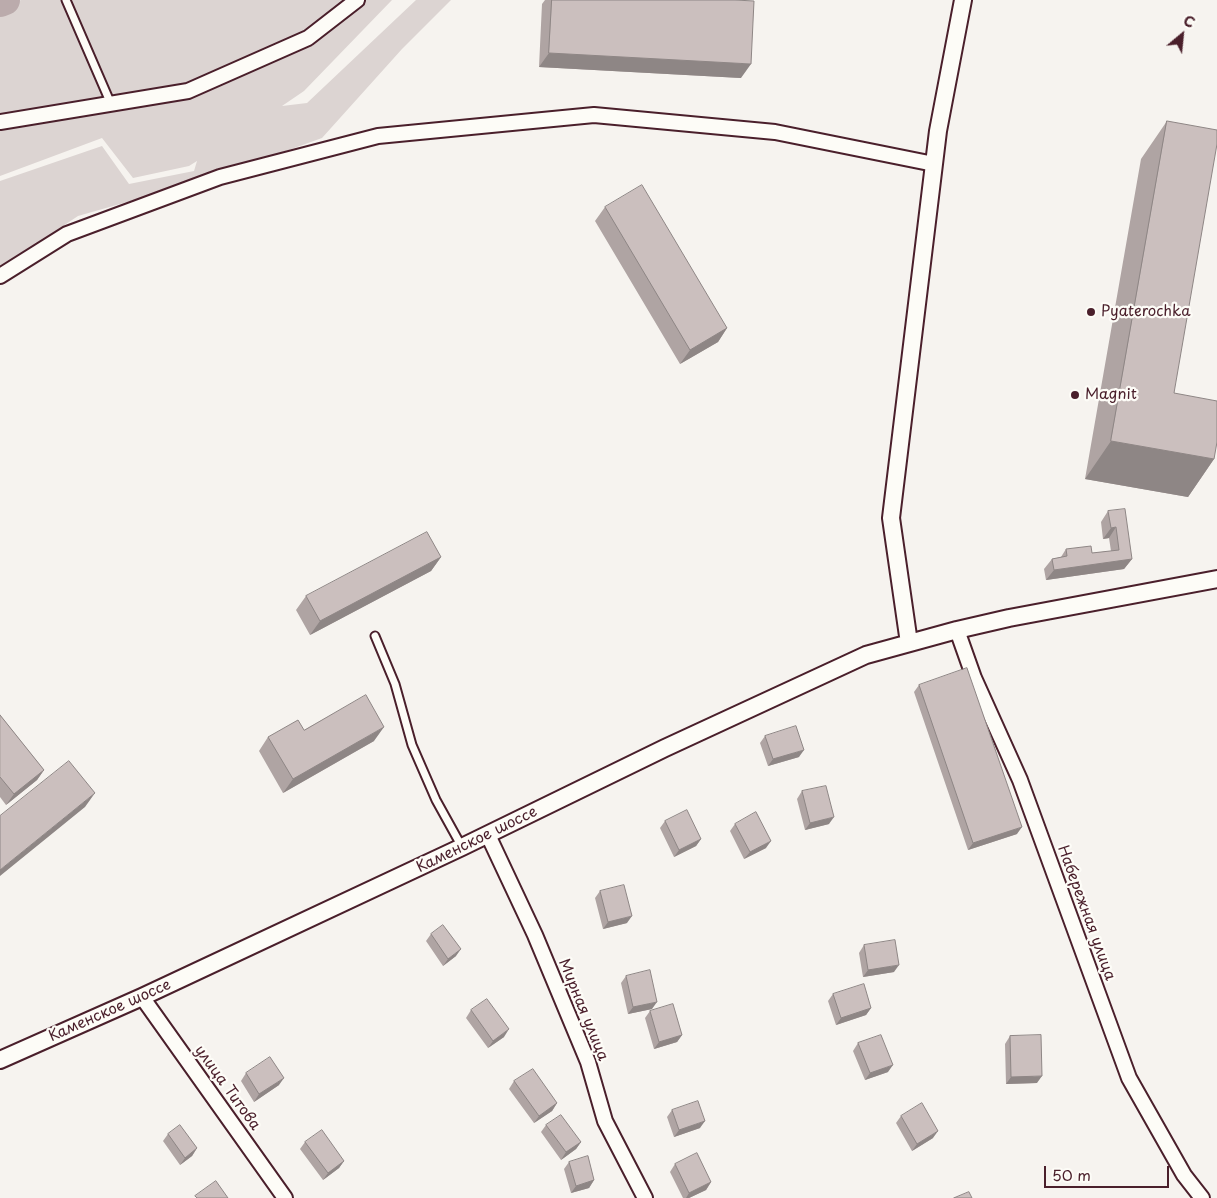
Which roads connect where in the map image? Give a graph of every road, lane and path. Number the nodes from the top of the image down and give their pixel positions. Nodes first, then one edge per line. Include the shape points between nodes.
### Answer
1 (66, 0) edge
2 (357, 0) edge
3 (963, 0) edge
4 (111, 104) junction
5 (0, 122) edge
6 (934, 164) junction
7 (0, 276) edge
8 (1217, 579) edge
9 (957, 630) junction
10 (375, 636) dead end
11 (909, 643) junction
12 (488, 835) junction
13 (462, 847) junction
14 (142, 997) junction
15 (0, 1060) edge
16 (285, 1198) edge
17 (645, 1198) edge
18 (1202, 1198) edge

1 - 4 lane
2 - 4 street via 308,38 188,91
3 - 6 street
4 - 5 street
6 - 7 street via 775,132 594,115 378,136 220,177 67,234
6 - 11 street via 891,518
8 - 9 street, Каменское шоссе
9 - 11 street, Каменское шоссе
9 - 18 street, Набережная улица via 974,678 1020,780 1129,1078 1184,1174
10 - 13 lane via 395,684 412,745 436,800
11 - 12 street, Каменское шоссе via 866,655
12 - 13 street, Каменское шоссе
12 - 17 street, Мирная улица via 588,1062 604,1121
13 - 14 street, Каменское шоссе
14 - 15 street, Каменское шоссе
14 - 16 street, улица Титова

